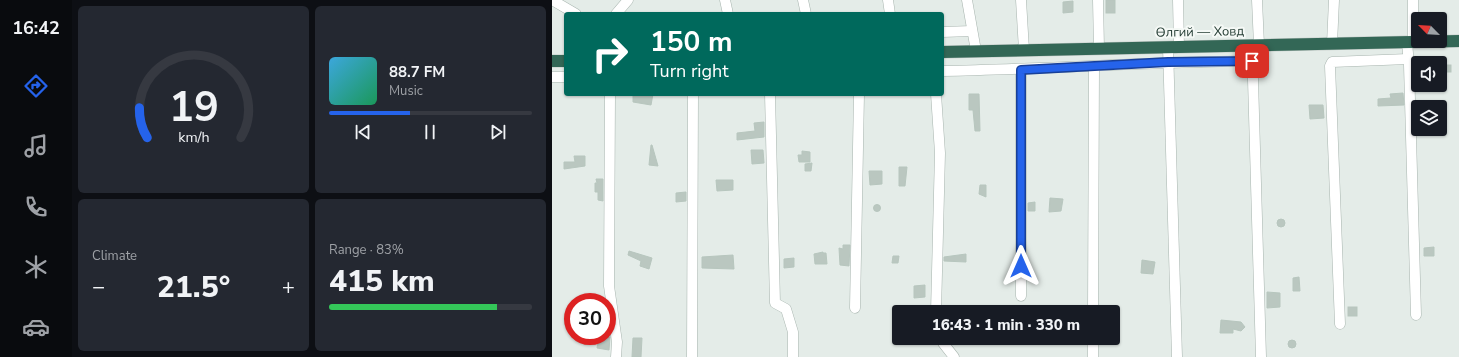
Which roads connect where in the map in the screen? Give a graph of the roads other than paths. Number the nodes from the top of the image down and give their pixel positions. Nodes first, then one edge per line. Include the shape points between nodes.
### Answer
1 (552, 0) edge
2 (628, 0) edge
3 (725, 0) edge
4 (803, 0) edge
5 (888, 0) edge
6 (966, 0) edge
7 (1021, 0) edge
8 (1098, 0) edge
9 (1178, 0) edge
10 (1257, 0) edge
11 (1334, 0) edge
12 (1413, 0) edge
13 (573, 12) edge
14 (618, 12) edge
15 (728, 12) edge
16 (806, 12) edge
17 (890, 12) edge
18 (972, 31) junction
19 (944, 32) edge
20 (1459, 41) edge
21 (1410, 42) junction
22 (1332, 44) junction
23 (1255, 45) junction
24 (1173, 46) junction
25 (1099, 48) junction
26 (1024, 50) junction
27 (976, 51) junction
28 (944, 52) edge
29 (1408, 59) junction
30 (552, 61) edge
31 (564, 61) edge
32 (1252, 61) junction
33 (1168, 62) junction
34 (1094, 66) junction
35 (1021, 70) junction
36 (944, 71) edge
37 (552, 77) edge
38 (564, 77) edge
39 (610, 96) edge
40 (693, 96) edge
41 (770, 96) edge
42 (859, 96) edge
43 (936, 96) edge
44 (1021, 296) dead end
45 (936, 305) edge
46 (1093, 305) edge
47 (855, 308) dead end
48 (1416, 315) dead end
49 (1340, 324) dead end
50 (945, 345) edge
51 (1093, 345) edge
52 (616, 357) edge
53 (692, 357) edge
54 (793, 357) edge
55 (954, 357) edge
56 (1093, 357) edge
57 (1177, 357) edge
58 (1261, 357) edge

1 - 13 street
2 - 14 street
3 - 15 street
4 - 16 street
5 - 17 street
6 - 18 street
7 - 26 street
8 - 25 street
9 - 24 street
10 - 23 street
11 - 22 street
12 - 21 street
18 - 19 street
18 - 27 street
20 - 21 highway, Өлгий — Ховд
21 - 22 highway, Өлгий — Ховд
21 - 29 street
22 - 23 highway, Өлгий — Ховд
23 - 24 highway, Өлгий — Ховд
23 - 32 street
24 - 25 highway, Өлгий — Ховд
24 - 33 street
25 - 26 highway, Өлгий — Ховд
26 - 27 highway, Өлгий — Ховд
27 - 28 highway, Өлгий — Ховд
29 - 48 street
29 - 49 street via 1332,62 1330,66
30 - 31 highway
32 - 33 street
32 - 58 street
33 - 34 street
33 - 57 street
34 - 35 street
34 - 46 street
35 - 36 street
35 - 44 street
37 - 38 street
39 - 52 street via 609,286 617,342
40 - 53 street
41 - 54 street via 776,303 786,309 794,332
42 - 47 street
43 - 45 street via 940,153
50 - 55 street
51 - 56 street

